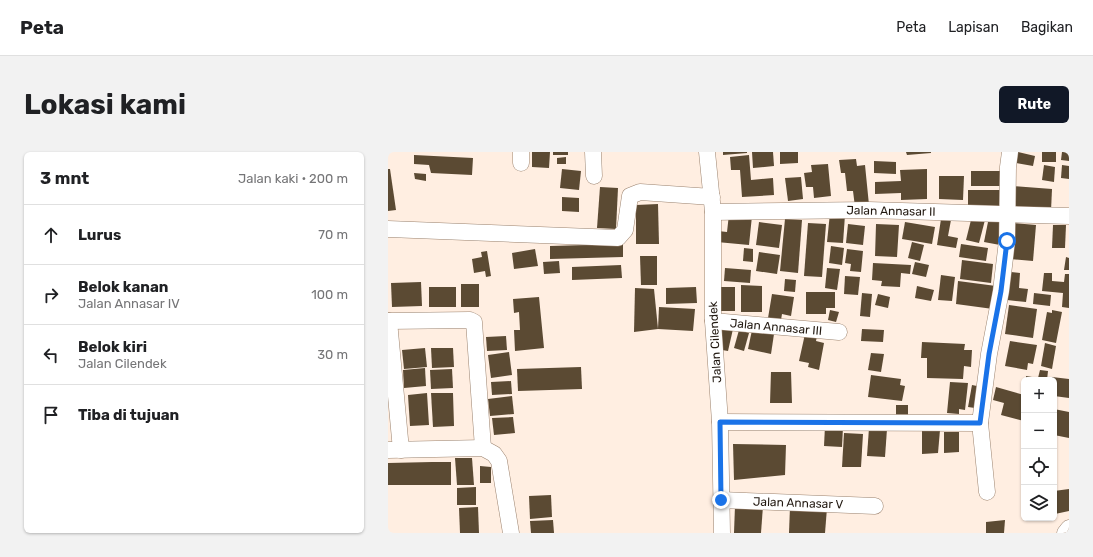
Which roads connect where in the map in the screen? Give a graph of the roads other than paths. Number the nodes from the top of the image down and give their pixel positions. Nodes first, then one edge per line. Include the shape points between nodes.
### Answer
1 (593, 152) edge
2 (707, 152) edge
3 (1010, 152) edge
4 (594, 176) dead end
5 (713, 205) junction
6 (1008, 214) junction
7 (1069, 216) edge
8 (388, 229) edge
9 (389, 321) edge
10 (713, 321) junction
11 (839, 332) dead end
12 (720, 422) junction
13 (980, 423) junction
14 (483, 448) junction
15 (394, 450) edge
16 (987, 492) dead end
17 (721, 500) junction
18 (874, 506) dead end
19 (1069, 528) edge
20 (511, 533) edge
21 (722, 533) edge
22 (1065, 533) edge

1 - 4 street
2 - 5 street, Jalan Cilendek
3 - 6 street
5 - 6 street, Jalan Annasar II
5 - 8 street, Jalan Annasar II via 640,192 630,196 625,230 618,238
5 - 10 street, Jalan Cilendek
6 - 7 street, Jalan Annasar II
6 - 13 street via 1001,291
9 - 14 street via 474,322
9 - 15 street
10 - 11 street, Jalan Annasar III
10 - 12 street, Jalan Cilendek
12 - 13 street
12 - 17 street, Jalan Cilendek
13 - 16 street
14 - 15 street
14 - 20 street via 490,450 499,461
17 - 18 street, Jalan Annasar V
17 - 21 street, Jalan Cilendek
19 - 22 street

